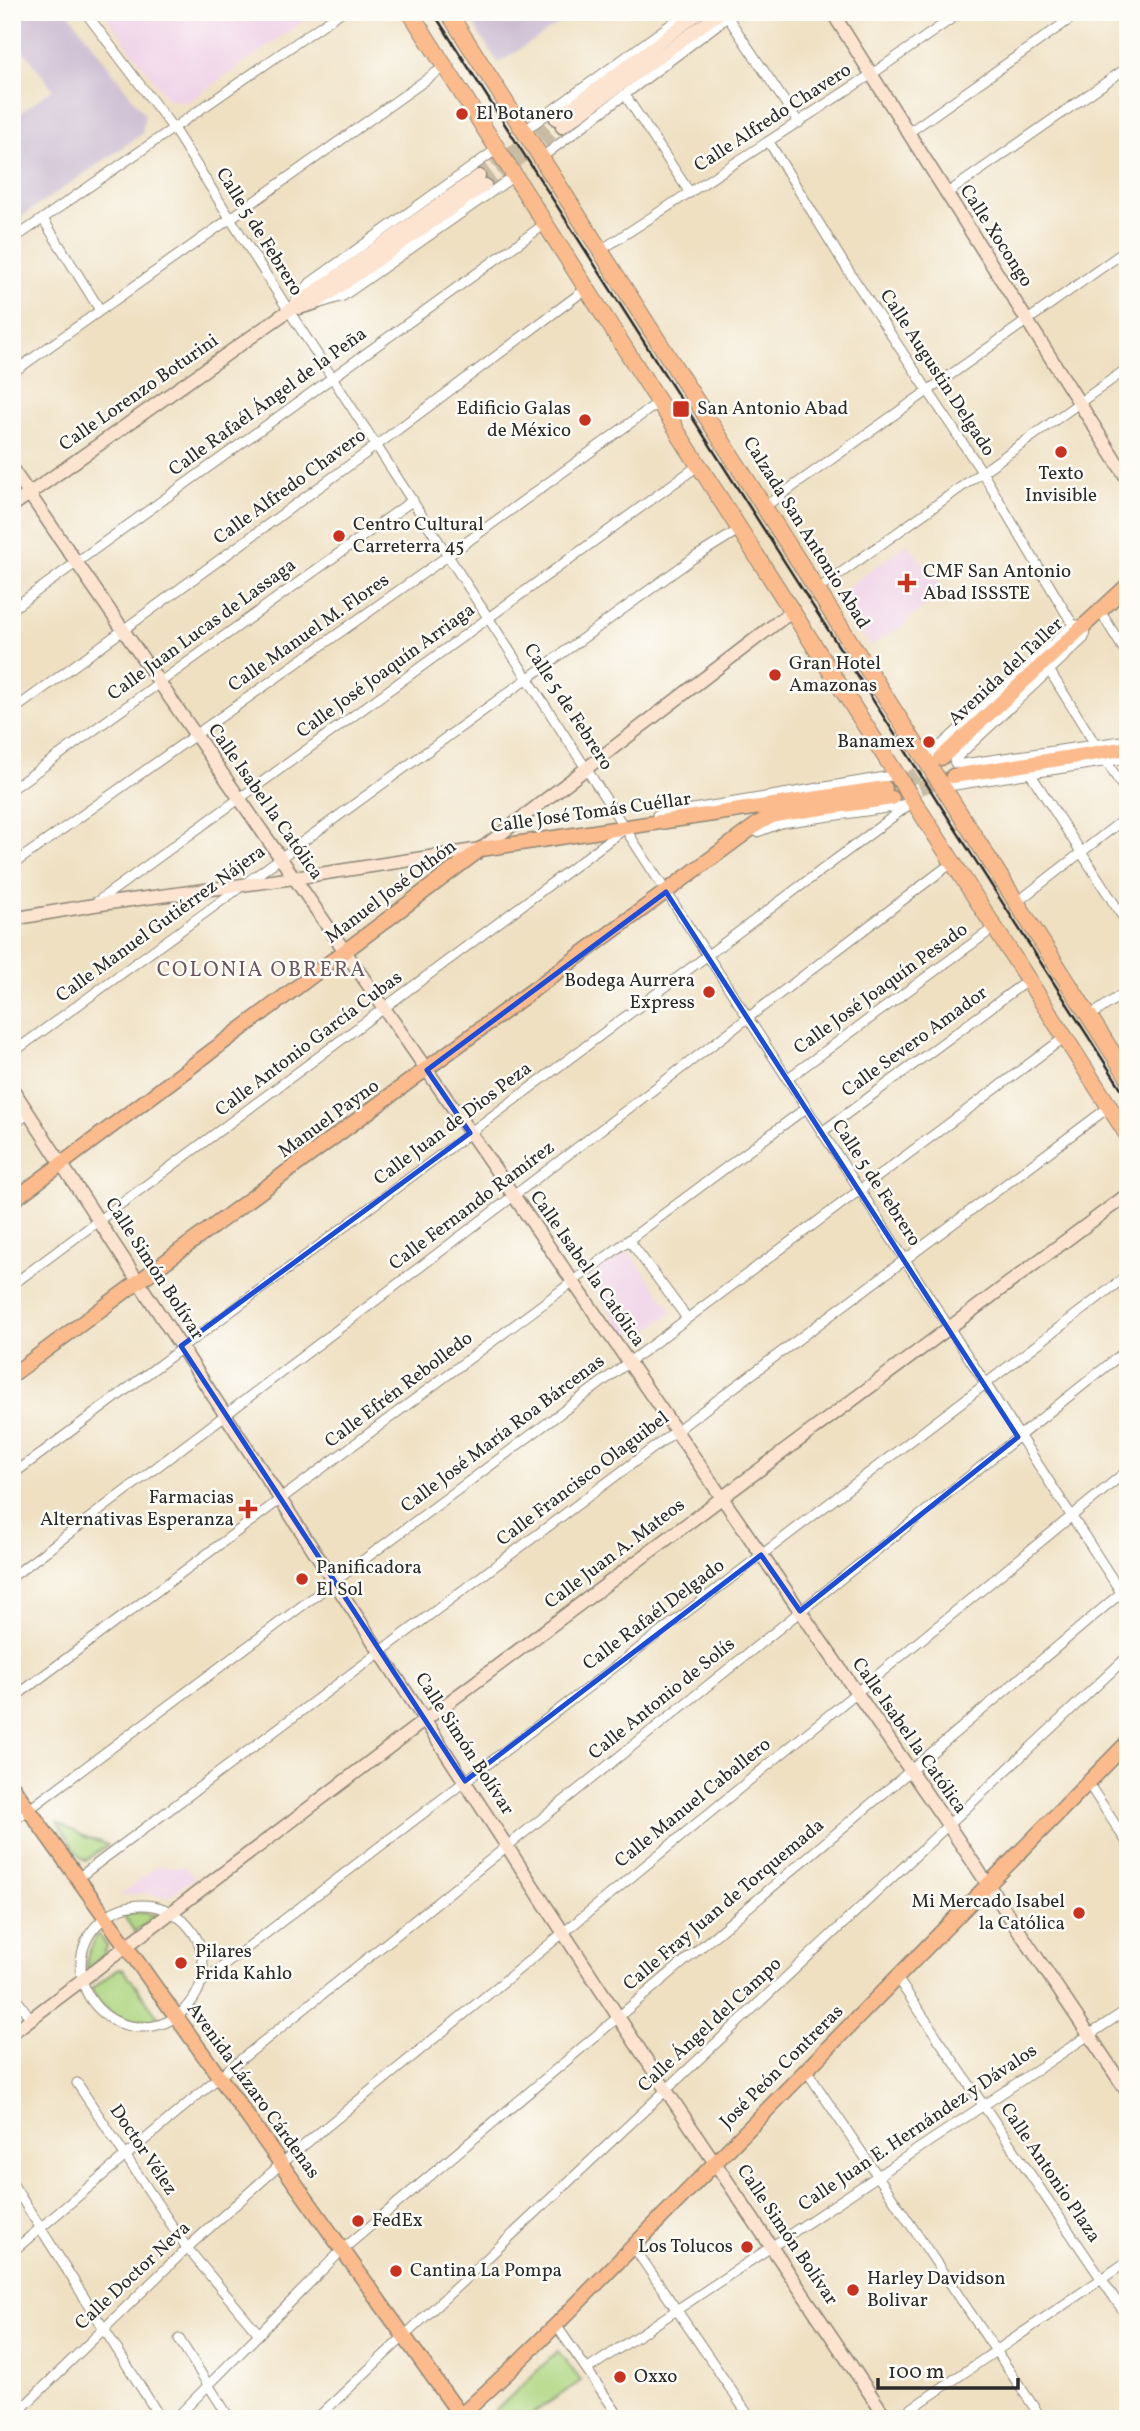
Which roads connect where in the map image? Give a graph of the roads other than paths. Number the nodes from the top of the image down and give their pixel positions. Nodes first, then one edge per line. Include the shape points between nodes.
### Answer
1 (85, 12) edge
2 (341, 12) edge
3 (410, 12) edge
4 (448, 12) edge
5 (688, 12) edge
6 (701, 12) edge
7 (832, 12) edge
8 (961, 12) edge
9 (1080, 12) edge
10 (728, 14) edge
11 (444, 66) junction
12 (1128, 67) edge
13 (872, 74) junction
14 (625, 95) junction
15 (799, 122) junction
16 (173, 128) junction
17 (525, 130) junction
18 (908, 133) junction
19 (769, 142) junction
20 (497, 149) junction
21 (542, 157) junction
22 (514, 176) junction
23 (690, 193) junction
24 (946, 194) junction
25 (231, 218) junction
26 (43, 219) junction
27 (545, 224) junction
28 (12, 240) edge
29 (1128, 249) edge
30 (601, 250) junction
31 (586, 289) junction
32 (316, 303) junction
33 (100, 310) junction
34 (289, 311) junction
35 (1027, 320) junction
36 (1128, 368) edge
37 (12, 373) edge
38 (333, 376) junction
39 (928, 391) junction
40 (659, 402) junction
41 (1079, 403) junction
42 (377, 445) junction
43 (699, 465) junction
44 (12, 469) edge
45 (982, 472) junction
46 (1126, 475) edge
47 (29, 494) junction
48 (412, 500) junction
49 (12, 506) edge
50 (764, 507) junction
51 (740, 529) junction
52 (449, 555) junction
53 (77, 563) junction
54 (1128, 585) edge
55 (817, 590) junction
56 (12, 609) edge
57 (792, 611) junction
58 (1100, 611) junction
59 (489, 617) junction
60 (1079, 625) junction
61 (123, 630) junction
62 (1128, 656) edge
63 (1049, 670) junction
64 (529, 680) junction
65 (159, 682) junction
66 (12, 710) edge
67 (195, 734) junction
68 (1128, 740) edge
69 (1095, 744) junction
70 (1128, 748) edge
71 (1128, 758) edge
72 (933, 759) junction
73 (1106, 761) junction
74 (586, 768) junction
75 (1030, 774) junction
76 (897, 775) junction
77 (948, 782) junction
78 (12, 789) edge
79 (1128, 795) edge
80 (240, 799) junction
81 (914, 801) junction
82 (1128, 816) edge
83 (625, 828) junction
84 (481, 849) junction
85 (1081, 853) junction
86 (281, 859) junction
87 (953, 862) junction
88 (12, 865) edge
89 (700, 867) junction
90 (294, 878) junction
91 (247, 883) junction
92 (666, 892) junction
93 (1016, 903) junction
94 (94, 905) junction
95 (12, 919) edge
96 (1128, 925) edge
97 (995, 927) junction
98 (344, 951) junction
99 (708, 955) junction
100 (1028, 980) junction
101 (1128, 990) edge
102 (385, 1009) junction
103 (1089, 1017) junction
104 (748, 1018) junction
105 (1065, 1037) junction
106 (12, 1053) edge
107 (427, 1070) junction
108 (1128, 1077) edge
109 (788, 1079) junction
110 (12, 1088) edge
111 (1109, 1107) junction
112 (806, 1108) junction
113 (29, 1113) junction
114 (12, 1126) edge
115 (822, 1132) junction
116 (470, 1133) junction
117 (1128, 1136) edge
118 (62, 1163) junction
119 (860, 1190) junction
120 (1128, 1194) edge
121 (514, 1196) junction
122 (12, 1201) edge
123 (99, 1220) junction
124 (629, 1240) junction
125 (905, 1260) junction
126 (1128, 1275) edge
127 (573, 1282) junction
128 (139, 1283) junction
129 (12, 1286) edge
130 (687, 1318) junction
131 (949, 1328) junction
132 (181, 1346) junction
133 (1128, 1349) edge
134 (629, 1362) junction
135 (12, 1375) edge
136 (985, 1384) junction
137 (226, 1415) junction
138 (677, 1430) junction
139 (1018, 1437) junction
140 (1128, 1470) edge
141 (12, 1475) edge
142 (723, 1497) junction
143 (281, 1499) junction
144 (1071, 1516) junction
145 (761, 1555) junction
146 (12, 1577) edge
147 (335, 1581) junction
148 (1124, 1590) edge
149 (1128, 1603) edge
150 (800, 1611) junction
151 (381, 1651) junction
152 (1128, 1656) edge
153 (856, 1693) junction
154 (12, 1699) edge
155 (425, 1720) junction
156 (1128, 1742) edge
157 (910, 1770) junction
158 (465, 1782) junction
159 (1088, 1783) junction
160 (12, 1786) edge
161 (29, 1809) junction
162 (12, 1822) edge
163 (948, 1825) junction
164 (1128, 1844) edge
165 (508, 1846) junction
166 (78, 1878) junction
167 (988, 1884) junction
168 (173, 1912) junction
169 (106, 1917) junction
170 (564, 1932) junction
171 (127, 1947) junction
172 (897, 1978) junction
173 (83, 1981) junction
174 (201, 1983) junction
175 (12, 1993) edge
176 (1128, 2009) edge
177 (618, 2016) junction
178 (176, 2017) junction
179 (31, 2019) junction
180 (12, 2033) edge
181 (1089, 2035) junction
182 (806, 2070) junction
183 (219, 2077) junction
184 (77, 2083) dead end
185 (666, 2090) junction
186 (1128, 2093) edge
187 (984, 2105) junction
188 (125, 2156) junction
189 (715, 2162) junction
190 (281, 2164) junction
191 (878, 2176) junction
192 (12, 2183) edge
193 (40, 2228) junction
194 (633, 2246) junction
195 (772, 2247) junction
196 (187, 2248) junction
197 (342, 2249) junction
198 (12, 2252) edge
199 (1128, 2261) edge
200 (1101, 2279) junction
201 (677, 2310) junction
202 (1128, 2318) edge
203 (556, 2325) junction
204 (103, 2328) junction
205 (259, 2334) junction
206 (404, 2337) junction
207 (179, 2339) dead end
208 (996, 2351) junction
209 (588, 2369) junction
210 (208, 2385) junction
211 (12, 2394) edge
212 (22, 2409) junction
213 (12, 2418) edge
214 (460, 2418) edge
215 (29, 2419) edge
216 (161, 2419) edge
217 (175, 2419) edge
218 (230, 2419) edge
219 (316, 2419) edge
220 (621, 2419) edge
221 (751, 2419) edge
222 (887, 2419) edge
223 (896, 2419) edge
224 (1042, 2419) edge

1 - 16 street, Calle 5 de Febrero
2 - 16 street
3 - 11 highway
4 - 17 highway, Calzada San Antonio Abad
5 - 17 street
6 - 10 street via 559,123
7 - 13 street, Calle Xocongo
8 - 13 street, Calle Alfredo Chavero
9 - 18 street
10 - 14 street
10 - 15 street
11 - 20 highway
11 - 25 street
12 - 24 street
13 - 15 street, Calle Alfredo Chavero
13 - 18 street, Calle Xocongo
14 - 21 street
14 - 23 street
15 - 19 street, Calle Alfredo Chavero
16 - 25 street, Calle 5 de Febrero
16 - 26 street
17 - 21 highway, Calzada San Antonio Abad
18 - 24 street, Calle Xocongo
19 - 23 street, Calle Alfredo Chavero
19 - 39 street, Calle Augustin Delgado
20 - 22 highway
20 - 34 street, Calle Lorenzo Boturini via 310,283
21 - 30 highway, Calzada San Antonio Abad
22 - 27 highway
22 - 32 street, Calle Lorenzo Boturini via 343,296
23 - 30 street, Calle Alfredo Chavero
24 - 35 street, Calle Xocongo
25 - 33 street
25 - 34 street, Calle 5 de Febrero
26 - 28 street
26 - 33 street
27 - 31 highway
27 - 38 street, Calle Rafaél Ángel de la Peña
29 - 35 street
30 - 50 highway, Calzada San Antonio Abad
31 - 40 highway
31 - 42 street, Calle Alfredo Chavero
32 - 34 street, Calle Lorenzo Boturini
32 - 34 street, Calle Lorenzo Boturini via 482,180
33 - 37 street
34 - 38 street, Calle 5 de Febrero
34 - 47 street, Calle Lorenzo Boturini
35 - 39 street
35 - 41 street, Calle Xocongo
36 - 41 street
38 - 42 street, Calle 5 de Febrero
38 - 53 street, Calle Rafaél Ángel de la Peña
39 - 45 street, Calle Augustin Delgado
39 - 50 street
40 - 43 highway
40 - 52 street, Calle Manuel M. Flores
41 - 45 street
41 - 46 street, Calle Xocongo
42 - 48 street, Calle 5 de Febrero
42 - 61 street, Calle Alfredo Chavero
43 - 51 highway
43 - 59 street, Calle José Joaquín Arriaga
44 - 47 street, Calle Isabel la Católica
45 - 55 street
45 - 60 street, Calle Augustin Delgado
47 - 49 street, Calle Lorenzo Boturini
47 - 53 street, Calle Isabel la Católica
48 - 52 street, Calle 5 de Febrero
48 - 65 street, Calle Juan Lucas de Lassaga
50 - 55 highway, Calzada San Antonio Abad
51 - 57 highway
51 - 64 street, Calle Manuel Gutiérrez Nájera via 692,559
52 - 59 street, Calle 5 de Febrero
52 - 67 street, Calle Manuel M. Flores
53 - 56 street, Calle Rafaél Ángel de la Peña
53 - 61 street, Calle Isabel la Católica
54 - 58 main road, Avenida del Taller
55 - 72 highway, Calzada San Antonio Abad
57 - 74 street, Manuel José Othón
57 - 76 highway
58 - 60 main road, Avenida del Taller
58 - 62 street
59 - 64 street, Calle 5 de Febrero
59 - 80 street, Calle José Joaquín Arriaga
60 - 63 street via 1083,638
60 - 72 main road, Avenida del Taller
61 - 65 street, Calle Isabel la Católica
61 - 66 street, Calle Alfredo Chavero
63 - 69 street
63 - 69 street via 955,763
64 - 74 street, Calle 5 de Febrero
64 - 86 street, Calle Manuel Gutiérrez Nájera
65 - 67 street, Calle Isabel la Católica
65 - 78 street, Calle Juan Lucas de Lassaga
67 - 80 street, Calle Isabel la Católica
67 - 88 street, Calle Manuel M. Flores
68 - 69 street
70 - 77 main road
71 - 73 street
72 - 77 highway, Calzada San Antonio Abad
73 - 75 street
73 - 79 street
74 - 83 street, Calle 5 de Febrero
74 - 84 street, Manuel José Othón
75 - 77 street
75 - 85 street
76 - 81 highway
76 - 83 street, Calle Antonio García Cubas via 635,819
77 - 93 highway, Calzada San Antonio Abad
80 - 86 street, Calle Isabel la Católica
80 - 94 street, Calle José Joaquín Arriaga
81 - 87 highway
81 - 89 street via 773,825
81 - 99 street, Calle Juan de Dios Peza
82 - 85 street
83 - 84 main road, Calle José Tomás Cuéllar
83 - 89 main road, Calle José Tomás Cuéllar via 888,793 772,816
83 - 92 street, Calle 5 de Febrero
83 - 102 street, Calle Antonio García Cubas
84 - 90 street, Calle José Tomás Cuéllar
84 - 98 main road, Manuel José Othón
85 - 93 street
85 - 96 street
86 - 90 street, Calle Isabel la Católica
86 - 91 street, Calle Manuel Gutiérrez Nájera
87 - 97 highway
87 - 104 street, Calle Fernando Ramírez
89 - 92 main road, Calle José Tomás Cuéllar
90 - 91 street, Calle José Tomás Cuéllar
90 - 98 street, Calle Isabel la Católica
91 - 94 street, Calle José Tomás Cuéllar
91 - 106 street, Calle Manuel Gutiérrez Nájera
92 - 99 street, Calle 5 de Febrero
92 - 107 main road, Manuel Payno
93 - 103 highway, Calzada San Antonio Abad
94 - 95 street, Calle José Tomás Cuéllar
97 - 100 highway
97 - 109 street, Calle José Joaquín Pesado
98 - 102 street, Calle Isabel la Católica
98 - 118 main road, Manuel José Othón
99 - 104 street, Calle 5 de Febrero
99 - 116 street, Calle Juan de Dios Peza
100 - 105 highway
100 - 115 street, Calle Severo Amador
101 - 103 street
102 - 107 street, Calle Isabel la Católica
102 - 123 street, Calle Antonio García Cubas
103 - 108 highway, Calzada San Antonio Abad
104 - 109 street, Calle 5 de Febrero
104 - 121 street, Calle Fernando Ramírez
105 - 111 highway
105 - 119 street, Calle José María Roa Bárcenas
107 - 116 street, Calle Isabel la Católica
107 - 128 main road, Manuel Payno
109 - 112 street, Calle 5 de Febrero
110 - 113 street, Calle Simón Bolívar
111 - 117 highway
111 - 125 street, Calle Francisco Olaguibel
112 - 115 street, Calle 5 de Febrero
112 - 124 street, Calle Efrén Rebolledo
113 - 114 street
113 - 118 street, Calle Simón Bolívar
115 - 119 street, Calle 5 de Febrero
116 - 121 street, Calle Isabel la Católica
116 - 132 street, Calle Juan de Dios Peza
118 - 122 main road, Manuel José Othón
118 - 123 street, Calle Simón Bolívar
119 - 125 street, Calle 5 de Febrero
119 - 130 street, Calle José María Roa Bárcenas
120 - 131 street, Calle Juan A. Mateos
121 - 127 street, Calle Isabel la Católica
121 - 137 street, Calle Fernando Ramírez
123 - 128 street, Calle Simón Bolívar
123 - 129 street, Calle Antonio García Cubas
124 - 127 street, Calle Efrén Rebolledo
124 - 130 street
125 - 131 street, Calle 5 de Febrero
125 - 138 street, Calle Francisco Olaguibel
126 - 136 street, Calle Rafaél Delgado
127 - 134 street, Calle Isabel la Católica
127 - 143 street, Calle Efrén Rebolledo
128 - 132 street, Calle Simón Bolívar
128 - 135 main road, Manuel Payno
130 - 134 street, Calle José María Roa Bárcenas
131 - 136 street, Calle 5 de Febrero
131 - 142 street, Calle Juan A. Mateos
132 - 137 street, Calle Simón Bolívar
132 - 141 street, Calle Juan de Dios Peza
133 - 139 street, Calle Antonio de Solís
134 - 138 street, Calle Isabel la Católica
134 - 147 street, Calle José María Roa Bárcenas
136 - 139 street, Calle 5 de Febrero
136 - 145 street, Calle Rafaél Delgado
137 - 143 street, Calle Simón Bolívar
137 - 146 street, Calle Fernando Ramírez
138 - 142 street, Calle Isabel la Católica
138 - 151 street, Calle Francisco Olaguibel
139 - 144 street, Calle 5 de Febrero
139 - 150 street, Calle Antonio de Solís
140 - 144 street, Calle Manuel Caballero
142 - 145 street, Calle Isabel la Católica
142 - 155 street, Calle Juan A. Mateos
143 - 147 street, Calle Simón Bolívar
143 - 154 street, Calle Efrén Rebolledo
144 - 148 street, Calle 5 de Febrero
144 - 153 street, Calle Manuel Caballero
145 - 150 street, Calle Isabel la Católica
145 - 158 street, Calle Rafaél Delgado
147 - 151 street, Calle Simón Bolívar
147 - 161 street, Calle José María Roa Bárcenas
148 - 149 street, Calle 5 de Febrero
148 - 157 street, Calle Fray Juan de Torquemada
150 - 153 street, Calle Isabel la Católica
150 - 165 street, Calle Antonio de Solís
151 - 155 street, Calle Simón Bolívar
151 - 166 street, Calle Francisco Olaguibel
152 - 163 street, Calle Ángel del Campo
153 - 157 street, Calle Isabel la Católica
153 - 170 street, Calle Manuel Caballero
155 - 158 street, Calle Simón Bolívar
155 - 168 street, Calle Juan A. Mateos
156 - 159 main road, José Peón Contreras
157 - 163 street, Calle Isabel la Católica
157 - 177 street, Calle Fray Juan de Torquemada
158 - 165 street, Calle Simón Bolívar
158 - 174 street, Calle Rafaél Delgado
159 - 164 street
159 - 167 main road, José Peón Contreras
160 - 161 main road, Avenida Lázaro Cárdenas
161 - 162 street, Calle José María Roa Bárcenas
161 - 166 main road, Avenida Lázaro Cárdenas
163 - 167 street, Calle Isabel la Católica
163 - 185 street, Calle Ángel del Campo
165 - 170 street, Calle Simón Bolívar
165 - 183 street, Calle Antonio de Solís
166 - 169 main road, Avenida Lázaro Cárdenas
167 - 172 main road, José Peón Contreras
167 - 181 street, Calle Isabel la Católica
168 - 169 street via 139,1905
168 - 171 street, Calle Juan A. Mateos
168 - 174 street via 199,1943
169 - 171 main road, Avenida Lázaro Cárdenas
169 - 173 street via 83,1951
170 - 177 street, Calle Simón Bolívar
170 - 190 street, Calle Manuel Caballero
171 - 173 street, Calle Juan A. Mateos
171 - 178 main road, Avenida Lázaro Cárdenas
172 - 182 main road, José Peón Contreras
172 - 187 street, Calle Antonio Plaza
173 - 178 street via 97,2007 122,2024 153,2026
173 - 179 street, Calle Juan A. Mateos
174 - 178 street, Calle Rafaél Delgado via 196,1996
175 - 179 street
176 - 181 street, Calle Juan E. Hernández y Dávalos
177 - 185 street, Calle Simón Bolívar
177 - 197 street, Calle Fray Juan de Torquemada
178 - 183 main road, Avenida Lázaro Cárdenas
179 - 180 street, Calle Juan A. Mateos
181 - 186 street, Calle Isabel la Católica
181 - 187 street, Calle Juan E. Hernández y Dávalos
182 - 189 main road, José Peón Contreras
182 - 191 street
183 - 188 street, Calle Antonio de Solís
183 - 190 main road, Avenida Lázaro Cárdenas
184 - 188 street, Doctor Vélez
185 - 189 street, Calle Simón Bolívar
185 - 206 street, Calle Ángel del Campo
187 - 191 street, Calle Juan E. Hernández y Dávalos
187 - 200 street, Calle Antonio Plaza
188 - 193 street, Calle Antonio de Solís
188 - 196 street, Doctor Vélez
189 - 194 main road, José Peón Contreras
189 - 195 street, Calle Simón Bolívar
190 - 196 street, Calle Doctor Neva
190 - 197 main road, Avenida Lázaro Cárdenas
191 - 195 street, Calle Juan E. Hernández y Dávalos
191 - 208 street
192 - 193 street
193 - 198 street, Calle Antonio de Solís
193 - 204 street
194 - 201 street
194 - 203 main road, José Peón Contreras
195 - 201 street, Calle Juan E. Hernández y Dávalos
195 - 222 street, Calle Simón Bolívar
196 - 204 street, Calle Doctor Neva
196 - 205 street, Doctor Vélez
197 - 205 street, Calle Fray Juan de Torquemada
197 - 206 main road, Avenida Lázaro Cárdenas
199 - 200 street
200 - 202 street, Calle Antonio Plaza
200 - 208 street
201 - 209 street, Calle Juan E. Hernández y Dávalos
201 - 221 street
203 - 209 street
203 - 214 main road, José Peón Contreras
204 - 212 street, Calle Doctor Neva
204 - 216 street
205 - 210 street, Calle Fray Juan de Torquemada
206 - 214 main road, Avenida Lázaro Cárdenas
206 - 219 street, Calle Ángel del Campo
207 - 210 street
208 - 223 street
208 - 224 street
209 - 220 street
210 - 217 street, Calle Fray Juan de Torquemada
210 - 218 street
211 - 212 street
212 - 213 street, Calle Doctor Neva
212 - 215 street

